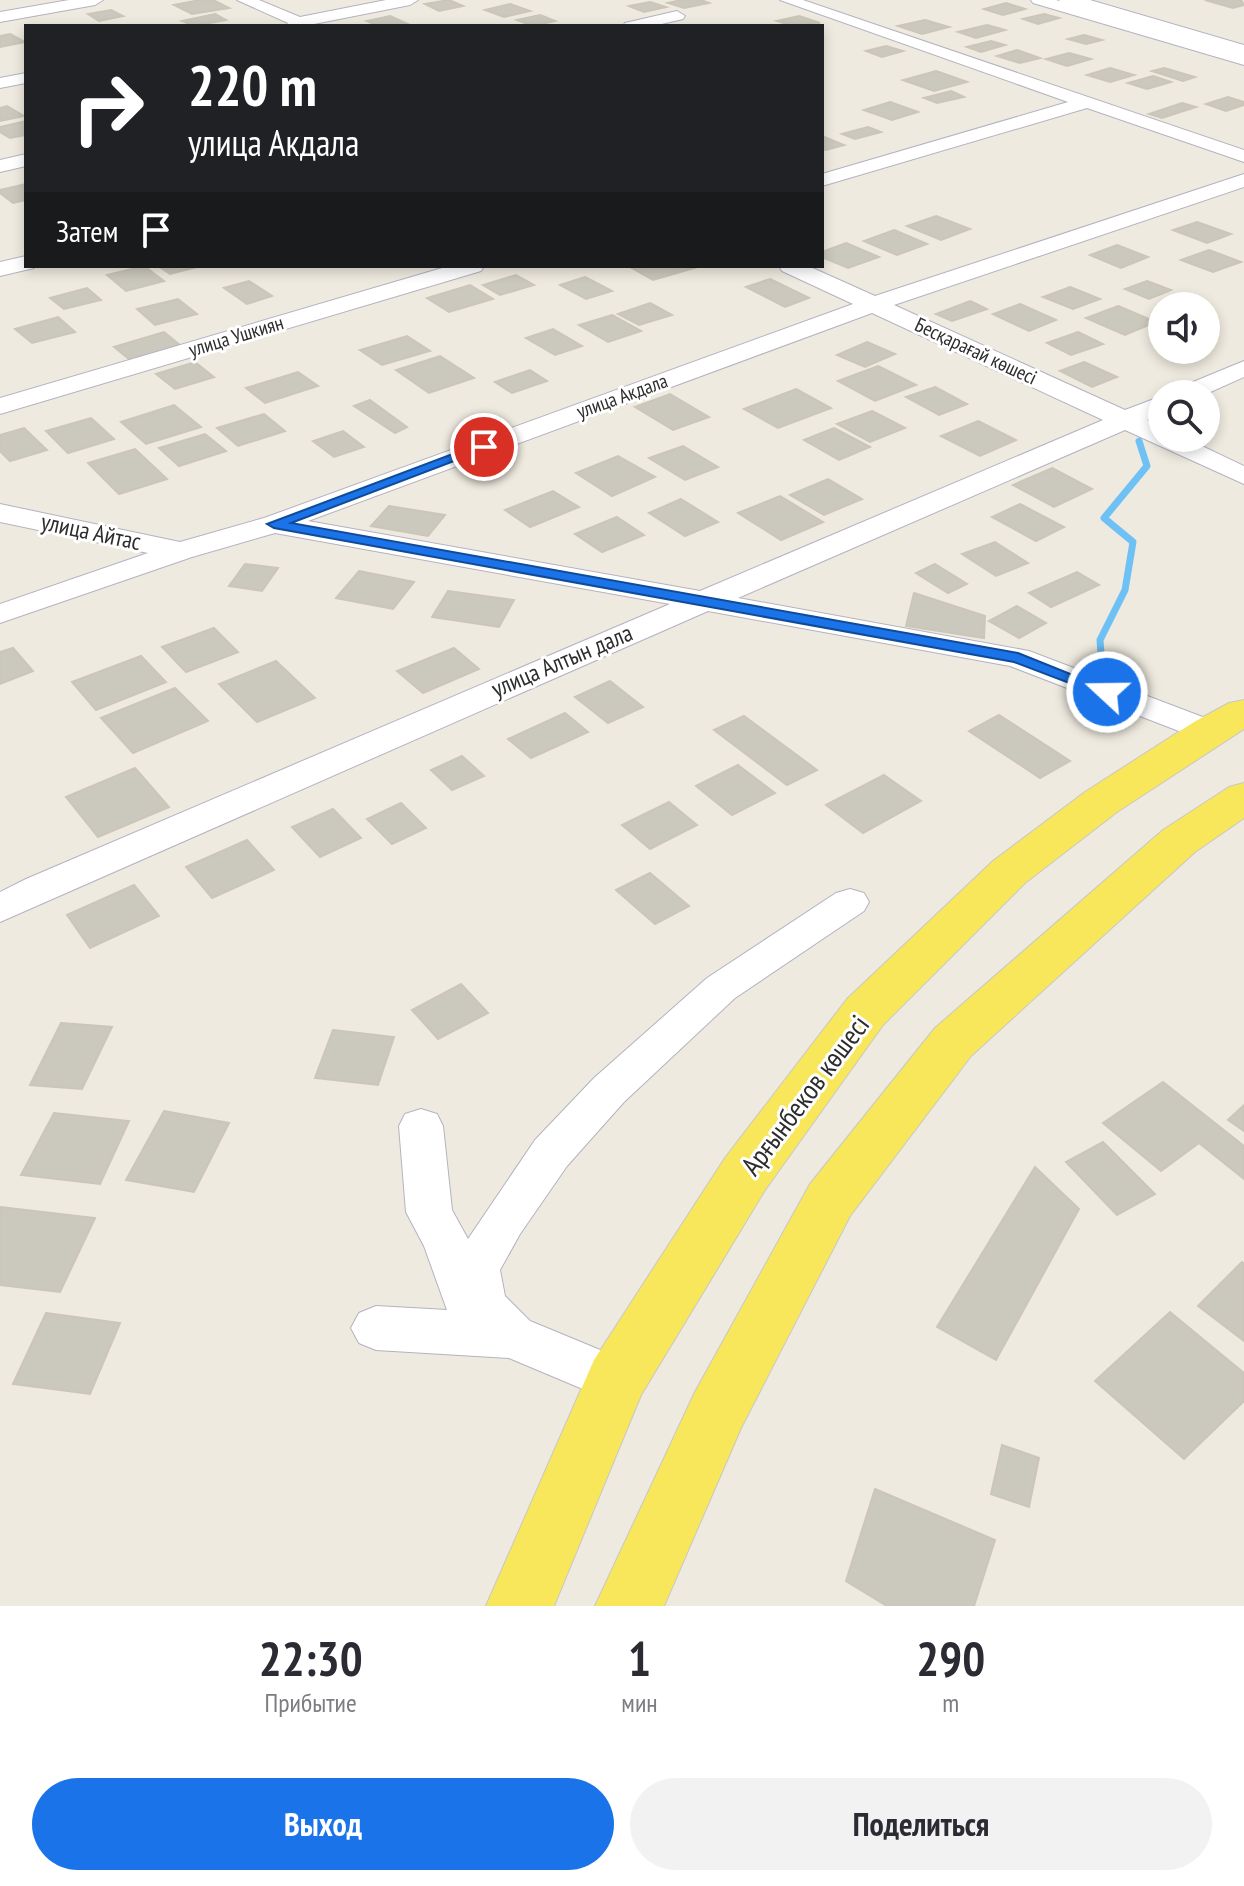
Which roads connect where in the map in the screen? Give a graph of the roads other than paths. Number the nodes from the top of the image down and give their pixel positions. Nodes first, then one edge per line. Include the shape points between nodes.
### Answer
1 (95, 0) edge
2 (245, 0) edge
3 (410, 0) edge
4 (788, 0) edge
5 (1039, 0) edge
6 (1069, 0) edge
7 (1108, 1) edge
8 (677, 16) dead end
9 (0, 17) edge
10 (296, 24) edge
11 (640, 24) edge
12 (1244, 40) edge
13 (1244, 51) edge
14 (1244, 60) edge
15 (24, 78) edge
16 (0, 83) edge
17 (1088, 102) junction
18 (1244, 156) edge
19 (24, 160) edge
20 (0, 166) edge
21 (824, 179) edge
22 (1244, 180) edge
23 (24, 263) edge
24 (466, 268) edge
25 (794, 268) edge
26 (0, 269) edge
27 (874, 304) junction
28 (1244, 368) edge
29 (1217, 380) edge
30 (0, 406) edge
31 (1148, 410) edge
32 (1126, 420) junction
33 (1148, 431) edge
34 (1193, 452) edge
35 (1244, 476) edge
36 (0, 513) edge
37 (274, 524) junction
38 (182, 551) junction
39 (702, 601) junction
40 (0, 614) edge
41 (1226, 721) edge
42 (1244, 797) edge
43 (850, 902) dead end
44 (0, 909) edge
45 (421, 1126) dead end
46 (497, 1321) junction
47 (376, 1328) dead end
48 (616, 1380) junction
49 (520, 1606) edge
50 (629, 1606) edge

1 - 9 street
2 - 10 street
3 - 10 street
4 - 17 street
5 - 14 street
6 - 13 main road
7 - 12 main road
8 - 11 street
15 - 16 street
17 - 18 street
17 - 21 street
19 - 20 street
22 - 27 street, улица Акдала
23 - 26 street
24 - 30 street, улица Ушкиян
25 - 27 street, Бесқарағай көшесі
27 - 32 street, Бесқарағай көшесі
27 - 37 street, улица Акдала
28 - 29 street
31 - 32 street, улица Алтын дала
32 - 33 street, Бесқарағай көшесі
32 - 39 street, улица Алтын дала
34 - 35 street, Бесқарағай көшесі
36 - 38 street, улица Айтас
37 - 38 street, улица Акдала
37 - 39 street
38 - 40 street, улица Акдала
39 - 41 street via 1018,658
39 - 44 street, улица Алтын дала
41 - 48 main road, Арғынбеков көшесі via 1101,802 1009,872 865,1012 745,1174
42 - 50 main road via 1179,841 953,1042 830,1200 717,1412
43 - 46 street via 721,988 609,1090 551,1153 476,1269
45 - 46 street via 429,1212 446,1242 467,1304
46 - 47 street
46 - 48 street
48 - 49 main road, Арғынбеков көшесі

